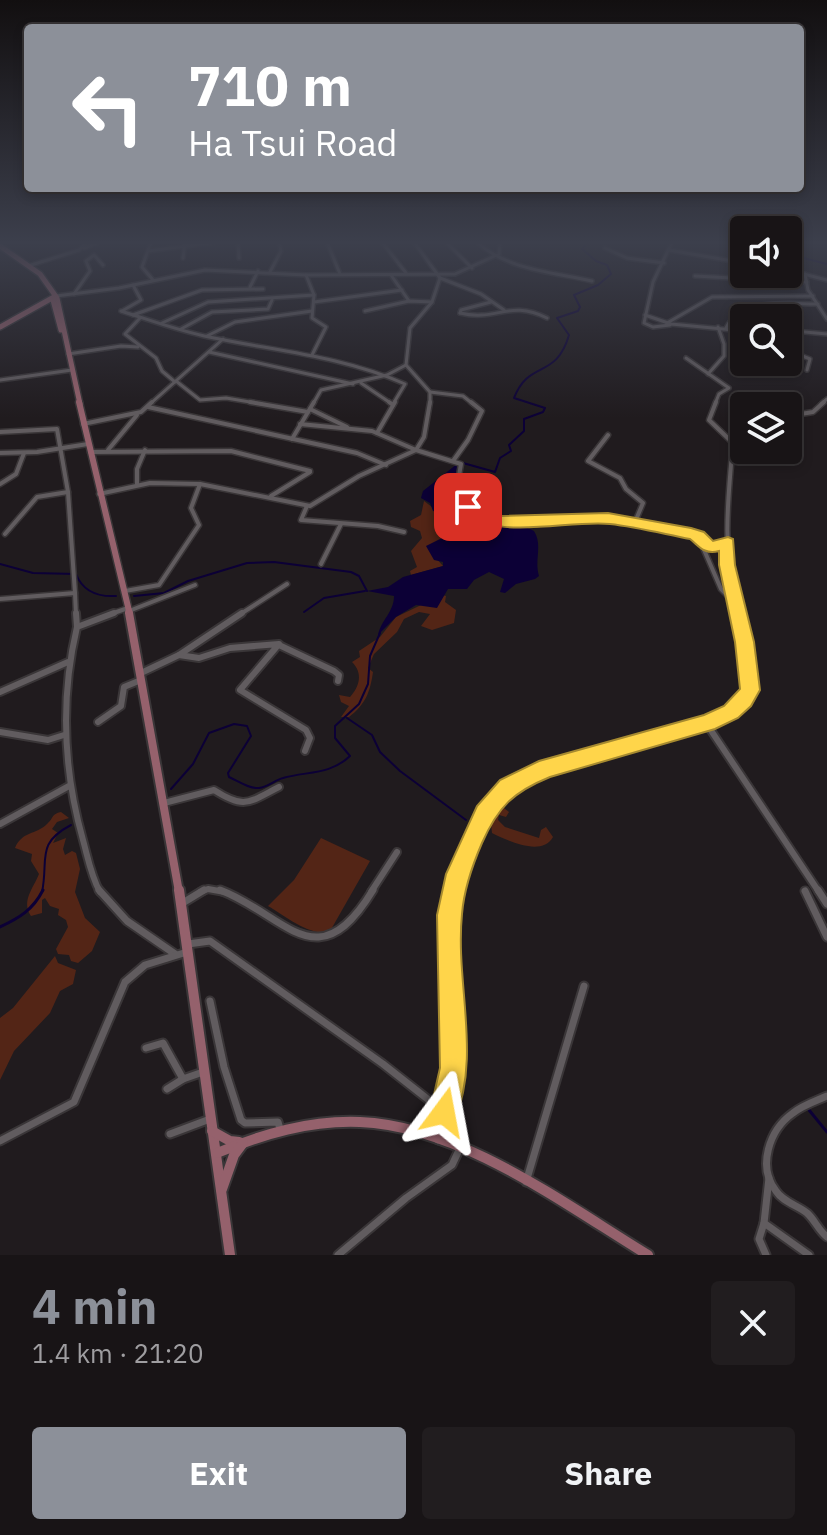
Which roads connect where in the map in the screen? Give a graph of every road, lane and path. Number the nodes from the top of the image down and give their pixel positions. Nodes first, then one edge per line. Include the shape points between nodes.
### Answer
1 (272, 300) edge
2 (47, 301) edge
3 (54, 301) edge
4 (55, 301) edge
5 (140, 301) edge
6 (170, 301) edge
7 (259, 301) edge
8 (325, 301) edge
9 (409, 301) joint
10 (648, 301) edge
11 (706, 301) edge
12 (816, 301) edge
13 (314, 302) joint
14 (432, 302) joint
15 (492, 302) joint
16 (41, 304) junction
17 (818, 304) junction
18 (54, 305) junction
19 (268, 309) junction
20 (504, 310) junction
21 (312, 311) junction
22 (365, 311) dead end
23 (132, 315) junction
24 (645, 315) junction
25 (141, 317) junction
26 (268, 317) junction
27 (547, 318) dead end
28 (827, 319) edge
29 (161, 324) junction
30 (669, 324) junction
31 (0, 327) edge
32 (718, 327) junction
33 (726, 328) junction
34 (180, 329) junction
35 (730, 329) edge
36 (63, 332) junction
37 (802, 332) edge
38 (827, 334) edge
39 (206, 336) junction
40 (223, 339) junction
41 (139, 347) junction
42 (208, 352) junction
43 (68, 354) junction
44 (312, 355) junction
45 (802, 356) edge
46 (686, 358) dead end
47 (406, 365) junction
48 (72, 370) junction
49 (807, 370) dead end
50 (708, 374) junction
51 (387, 375) junction
52 (0, 380) edge
53 (176, 381) junction
54 (360, 382) junction
55 (353, 384) junction
56 (430, 392) junction
57 (827, 399) edge
58 (393, 405) junction
59 (148, 407) junction
60 (309, 410) junction
61 (137, 414) junction
62 (802, 414) edge
63 (83, 424) junction
64 (300, 424) junction
65 (348, 428) junction
66 (0, 432) edge
67 (377, 433) junction
68 (608, 435) dead end
69 (292, 439) junction
70 (730, 440) edge
71 (88, 448) junction
72 (60, 449) junction
73 (108, 450) junction
74 (145, 450) junction
75 (416, 450) junction
76 (0, 453) edge
77 (24, 453) junction
78 (453, 461) junction
79 (732, 464) edge
80 (387, 465) junction
81 (0, 484) edge
82 (200, 484) junction
83 (137, 485) junction
84 (68, 492) junction
85 (99, 494) junction
86 (271, 496) junction
87 (307, 506) junction
88 (635, 522) junction
89 (341, 524) junction
90 (404, 532) dead end
91 (5, 534) dead end
92 (728, 543) junction
93 (704, 545) junction
94 (321, 564) dead end
95 (287, 584) dead end
96 (195, 585) dead end
97 (125, 591) junction
98 (75, 593) junction
99 (728, 596) dead end
100 (0, 599) edge
101 (129, 610) junction
102 (77, 627) junction
103 (279, 645) junction
104 (179, 655) junction
105 (69, 662) junction
106 (142, 677) junction
107 (338, 681) dead end
108 (0, 692) edge
109 (98, 722) dead end
110 (706, 723) junction
111 (0, 732) edge
112 (64, 735) junction
113 (305, 751) dead end
114 (69, 786) junction
115 (279, 787) dead end
116 (164, 803) junction
117 (0, 824) edge
118 (397, 852) dead end
119 (805, 891) dead end
120 (181, 904) junction
121 (827, 904) edge
122 (827, 937) edge
123 (187, 948) junction
124 (175, 954) junction
125 (584, 986) dead end
126 (210, 1001) dead end
127 (218, 1038) junction
128 (201, 1044) junction
129 (146, 1048) dead end
130 (204, 1071) junction
131 (183, 1079) junction
132 (167, 1089) dead end
133 (827, 1096) edge
134 (443, 1115) junction
135 (211, 1125) junction
136 (281, 1130) junction
137 (416, 1133) junction
138 (170, 1134) dead end
139 (438, 1140) junction
140 (0, 1141) edge
141 (245, 1141) junction
142 (460, 1148) junction
143 (217, 1153) junction
144 (769, 1177) junction
145 (526, 1183) junction
146 (221, 1191) junction
147 (764, 1223) junction
148 (827, 1237) edge
149 (230, 1255) edge
150 (338, 1255) edge
151 (648, 1255) edge
152 (766, 1255) edge
153 (809, 1255) edge

1 - 19 street
2 - 16 main road
3 - 18 main road
4 - 36 main road
5 - 23 street via 121,311
6 - 23 street
7 - 29 street via 202,303
8 - 13 street
9 - 14 street
9 - 22 street
10 - 24 street
11 - 30 street
12 - 17 street
13 - 21 street
14 - 47 street via 410,328
15 - 20 street
15 - 20 street via 460,313 487,316
16 - 18 main road
16 - 31 main road
17 - 28 street
17 - 33 street via 738,311
18 - 36 main road
19 - 26 street
19 - 34 street via 212,312
20 - 27 street via 522,306
21 - 26 street
21 - 44 street via 314,321 326,327
23 - 25 street
24 - 30 street
24 - 30 street via 650,327
25 - 29 street
25 - 41 street via 125,334
26 - 39 street via 235,322
29 - 34 street
30 - 32 street
32 - 33 street
32 - 50 street via 724,356
33 - 35 street
34 - 39 street
36 - 43 main road
37 - 38 street
39 - 40 street
40 - 42 street
40 - 44 street
41 - 43 street
41 - 53 street
42 - 53 street
42 - 55 street
43 - 48 main road
44 - 51 street
45 - 49 street via 810,359
46 - 50 street
47 - 51 street
47 - 56 street
48 - 52 street
48 - 63 main road
50 - 70 street via 729,388 719,394 709,420
51 - 54 street
51 - 58 street via 405,384
53 - 59 street
53 - 60 street via 200,400 226,398
54 - 55 street
54 - 58 street
55 - 60 street via 321,390
56 - 75 street via 427,425
56 - 78 street via 463,396 482,411
57 - 62 street via 813,412
58 - 67 street
59 - 61 street
59 - 69 street
60 - 64 street
60 - 65 street
61 - 63 street
61 - 73 street
63 - 71 main road
64 - 65 street
64 - 69 street
65 - 67 street
66 - 72 street via 57,429
67 - 75 street
68 - 88 street via 588,461 620,478 643,503
69 - 80 street
71 - 72 street
71 - 73 street
71 - 85 main road
72 - 77 street
72 - 84 street
73 - 74 street
74 - 83 street
74 - 86 street via 231,451 310,471
75 - 78 street
75 - 80 street
76 - 77 street
77 - 81 street via 16,474
78 - 88 street via 462,466 457,482 464,500 490,520 591,517
79 - 92 street
80 - 87 street
82 - 83 street
82 - 86 street
82 - 97 street via 191,508 199,525 159,585
83 - 85 street
84 - 91 street via 37,497
84 - 98 street
85 - 97 main road
86 - 87 street
87 - 89 street via 299,519
88 - 93 street via 698,536
89 - 90 street
89 - 94 street
92 - 93 street
92 - 110 street via 727,565 750,690 731,712
93 - 99 street
95 - 104 street
96 - 101 street
97 - 101 main road
98 - 100 street
98 - 102 street
101 - 102 street
101 - 106 main road
102 - 105 street
103 - 104 street via 230,648 199,658
103 - 107 street via 334,671
103 - 113 street via 240,690 306,730 310,738
104 - 106 street
105 - 108 street
105 - 112 street
106 - 109 street via 124,687 121,706
106 - 116 main road
110 - 121 street
110 - 134 street via 531,774 508,786 485,813 457,874 449,915 454,1068
111 - 112 street via 48,740
112 - 114 street
114 - 117 street
114 - 124 street via 101,895
115 - 116 street via 240,806 214,790
116 - 120 main road
118 - 120 street via 347,922 322,938 263,916 224,890 205,889
119 - 122 street
120 - 123 main road
123 - 124 street
123 - 128 main road
123 - 134 street via 210,941 383,1064
124 - 140 street via 145,965 125,982 74,1102
125 - 145 street
126 - 127 street
127 - 128 street
127 - 136 street via 241,1120 278,1122
128 - 130 main road
129 - 131 street via 163,1043
130 - 131 street
130 - 135 main road
131 - 132 street
133 - 144 street via 794,1112 771,1136
134 - 137 street
134 - 139 street
135 - 138 street
135 - 141 main road via 230,1141
135 - 143 main road
136 - 137 main road via 351,1122
136 - 141 main road
137 - 139 main road
139 - 142 main road
141 - 143 main road
141 - 146 main road
142 - 145 main road
142 - 150 street via 452,1165
143 - 146 main road
144 - 147 street
144 - 148 street via 776,1192 813,1218
145 - 151 main road
146 - 149 main road
147 - 152 street via 759,1239
147 - 153 street

